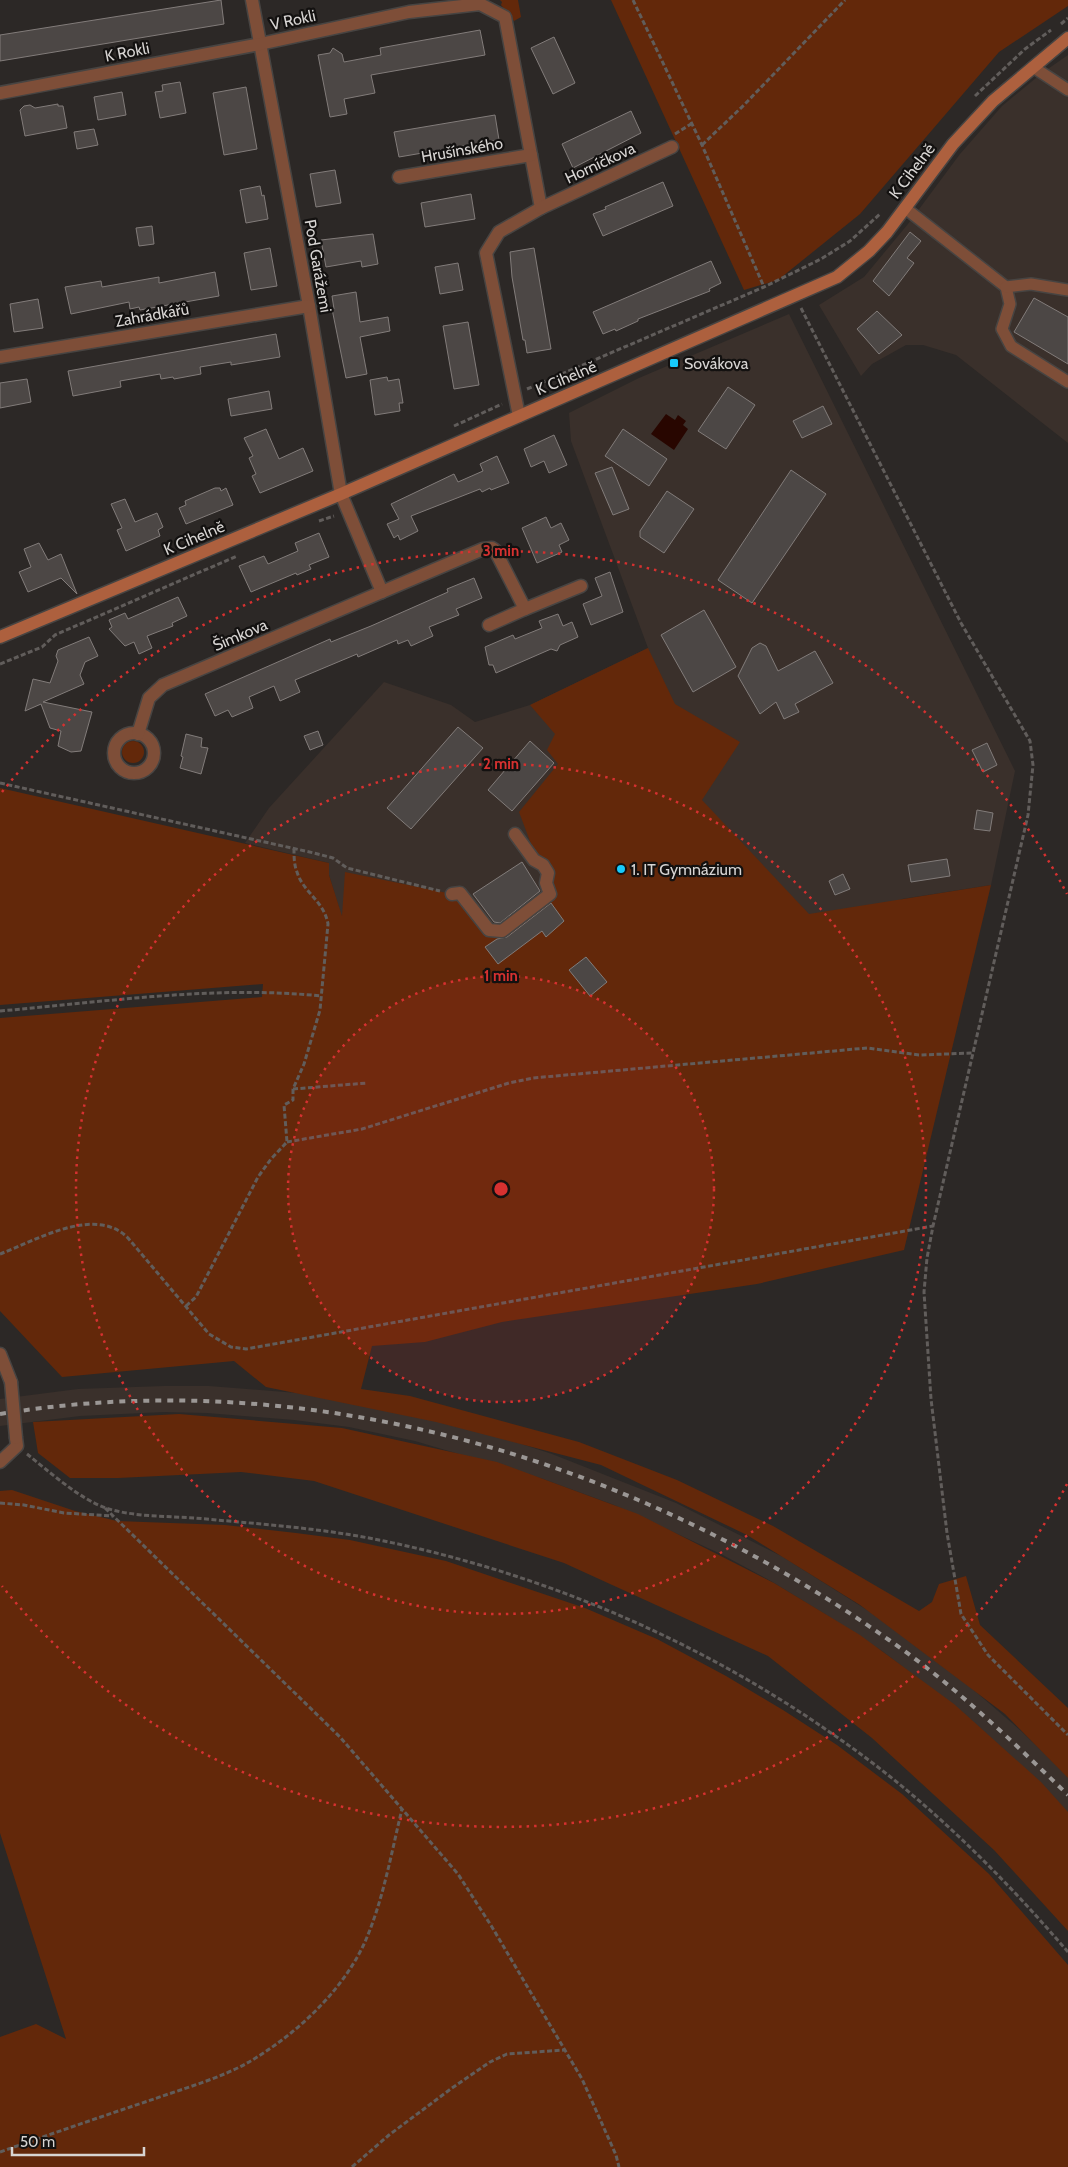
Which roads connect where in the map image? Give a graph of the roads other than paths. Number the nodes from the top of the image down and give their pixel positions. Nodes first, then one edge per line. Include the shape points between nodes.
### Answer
1 (252, 0) edge
2 (408, 6) edge
3 (1068, 38) edge
4 (260, 44) junction
5 (1033, 67) junction
6 (1068, 90) edge
7 (0, 93) edge
8 (672, 147) dead end
9 (531, 155) junction
10 (399, 177) dead end
11 (541, 208) junction
12 (906, 208) junction
13 (1006, 286) junction
14 (1068, 290) edge
15 (309, 306) junction
16 (0, 357) edge
17 (1068, 382) edge
18 (519, 416) junction
19 (341, 494) junction
20 (581, 586) dead end
21 (382, 592) junction
22 (525, 609) junction
23 (489, 625) dead end
24 (0, 637) edge
25 (138, 734) dead end
26 (515, 834) dead end
27 (452, 894) road end
28 (0, 1354) edge
29 (0, 1462) edge

1 - 4 street, Pod Garážemi
2 - 4 street, V Rokli
2 - 9 street, V Rokli via 480,4 505,17
3 - 5 street, K Cihelně
4 - 7 street, K Rokli
4 - 15 street, Pod Garážemi
5 - 6 lane
5 - 12 street, K Cihelně via 993,101 953,144
8 - 11 street, Horníčkova
9 - 10 street, Hrušínského
9 - 11 street
11 - 18 street via 499,232 486,253
12 - 13 lane
12 - 18 street, K Cihelně via 888,232 837,277
13 - 14 lane via 1031,284
13 - 17 lane via 1010,304 1002,329 1012,346
15 - 16 street, Zahrádkářů
15 - 19 street, Pod Garážemi
18 - 19 street, K Cihelně
19 - 21 street
19 - 24 street, K Cihelně
20 - 22 street
21 - 22 street, Šimkova via 492,548
21 - 25 street, Šimkova via 163,685 149,698
22 - 23 street
26 - 27 street via 534,860 544,865 550,894 502,931 489,930 460,892
28 - 29 street, bridge via 11,1382 17,1442

